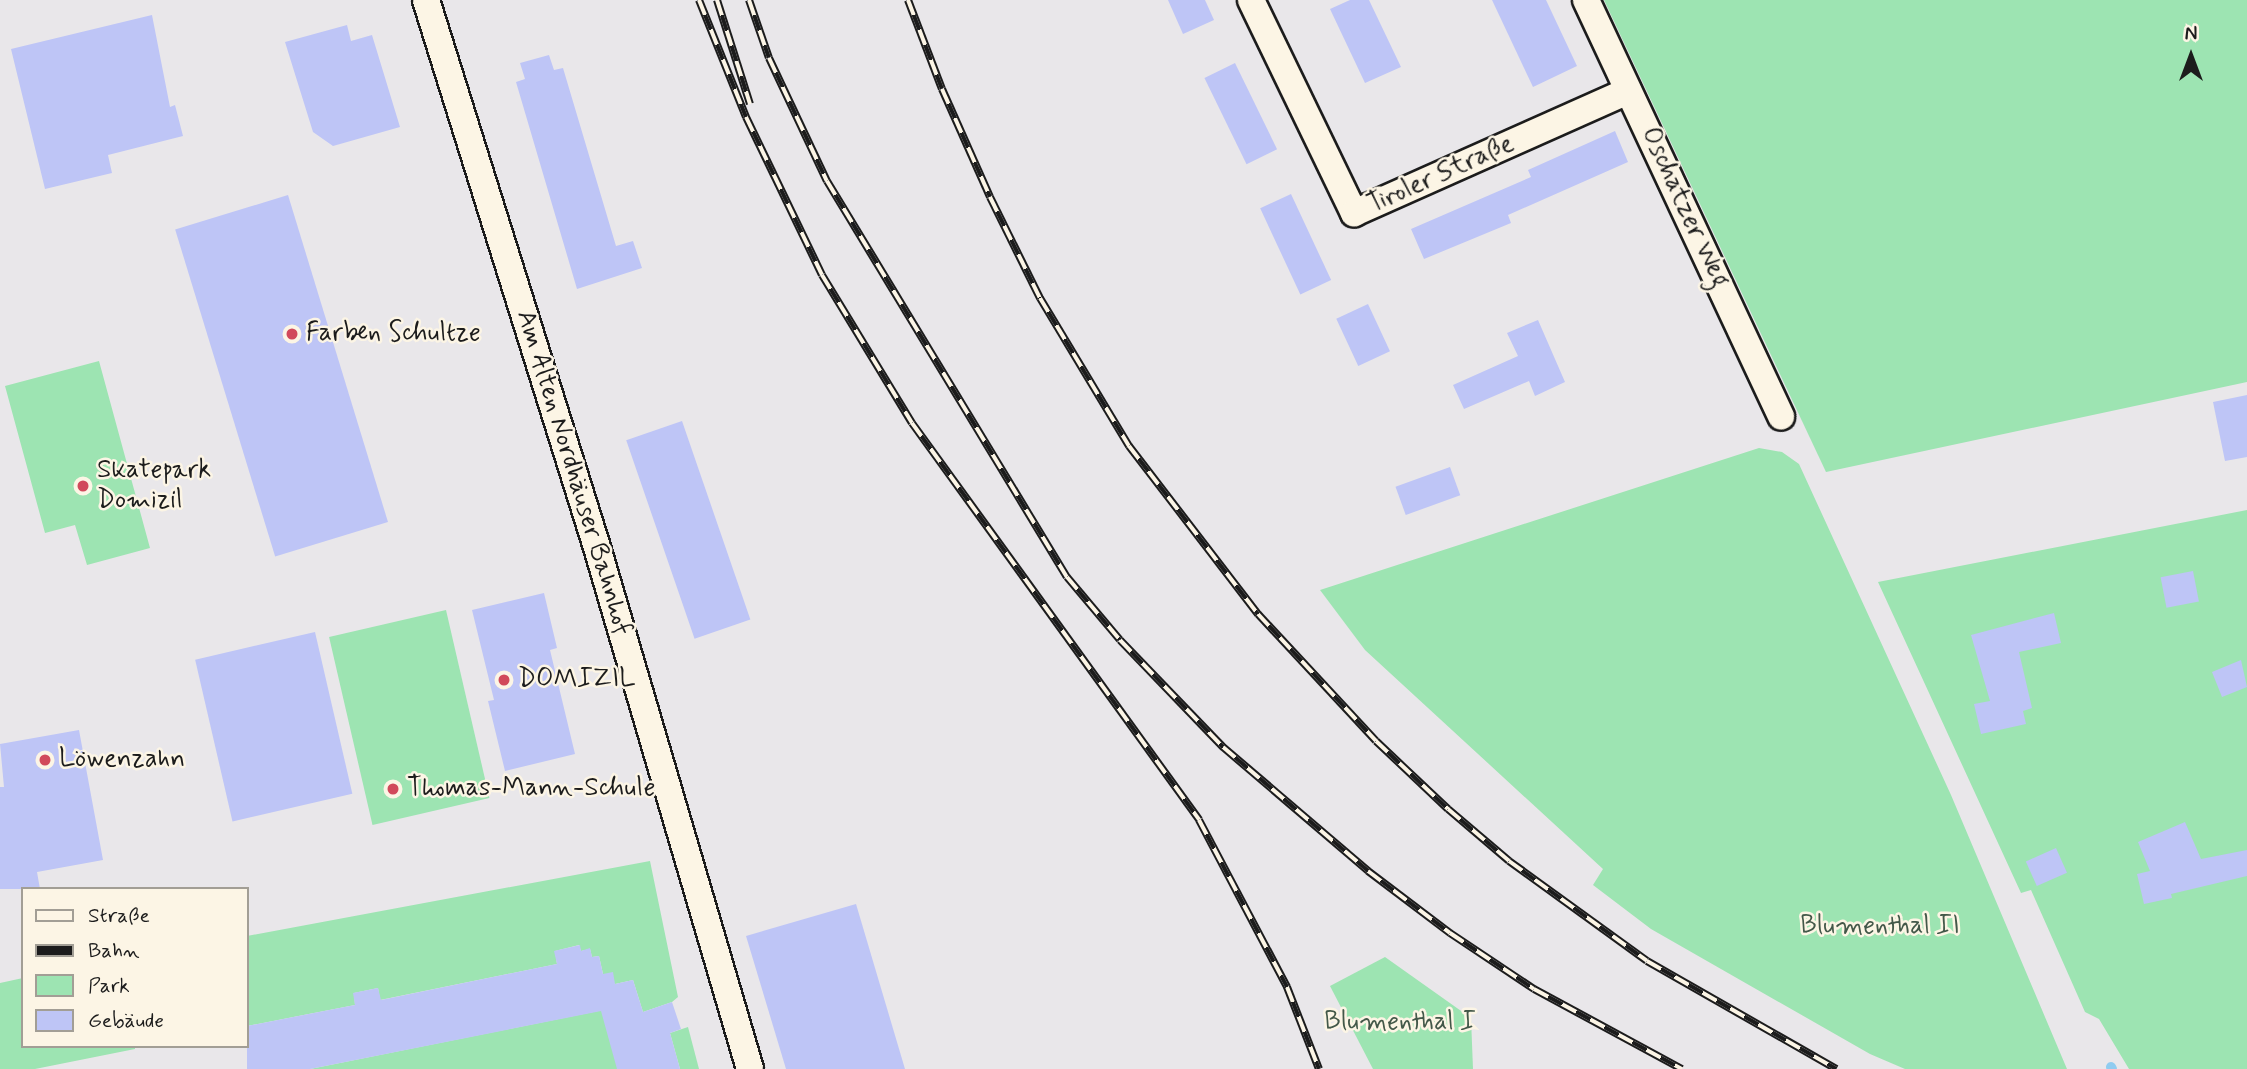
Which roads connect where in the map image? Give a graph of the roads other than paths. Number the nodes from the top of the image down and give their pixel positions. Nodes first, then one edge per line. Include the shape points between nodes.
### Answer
1 (426, 0) edge
2 (1251, 0) edge
3 (1586, 0) edge
4 (1628, 91) junction
5 (1781, 417) dead end
6 (750, 1069) edge

1 - 6 street, Am Alten Nordhäuser Bahnhof via 596,544
2 - 4 street, Tiroler Straße via 1354,213
3 - 4 street, Oschatzer Weg
4 - 5 street, Oschatzer Weg

